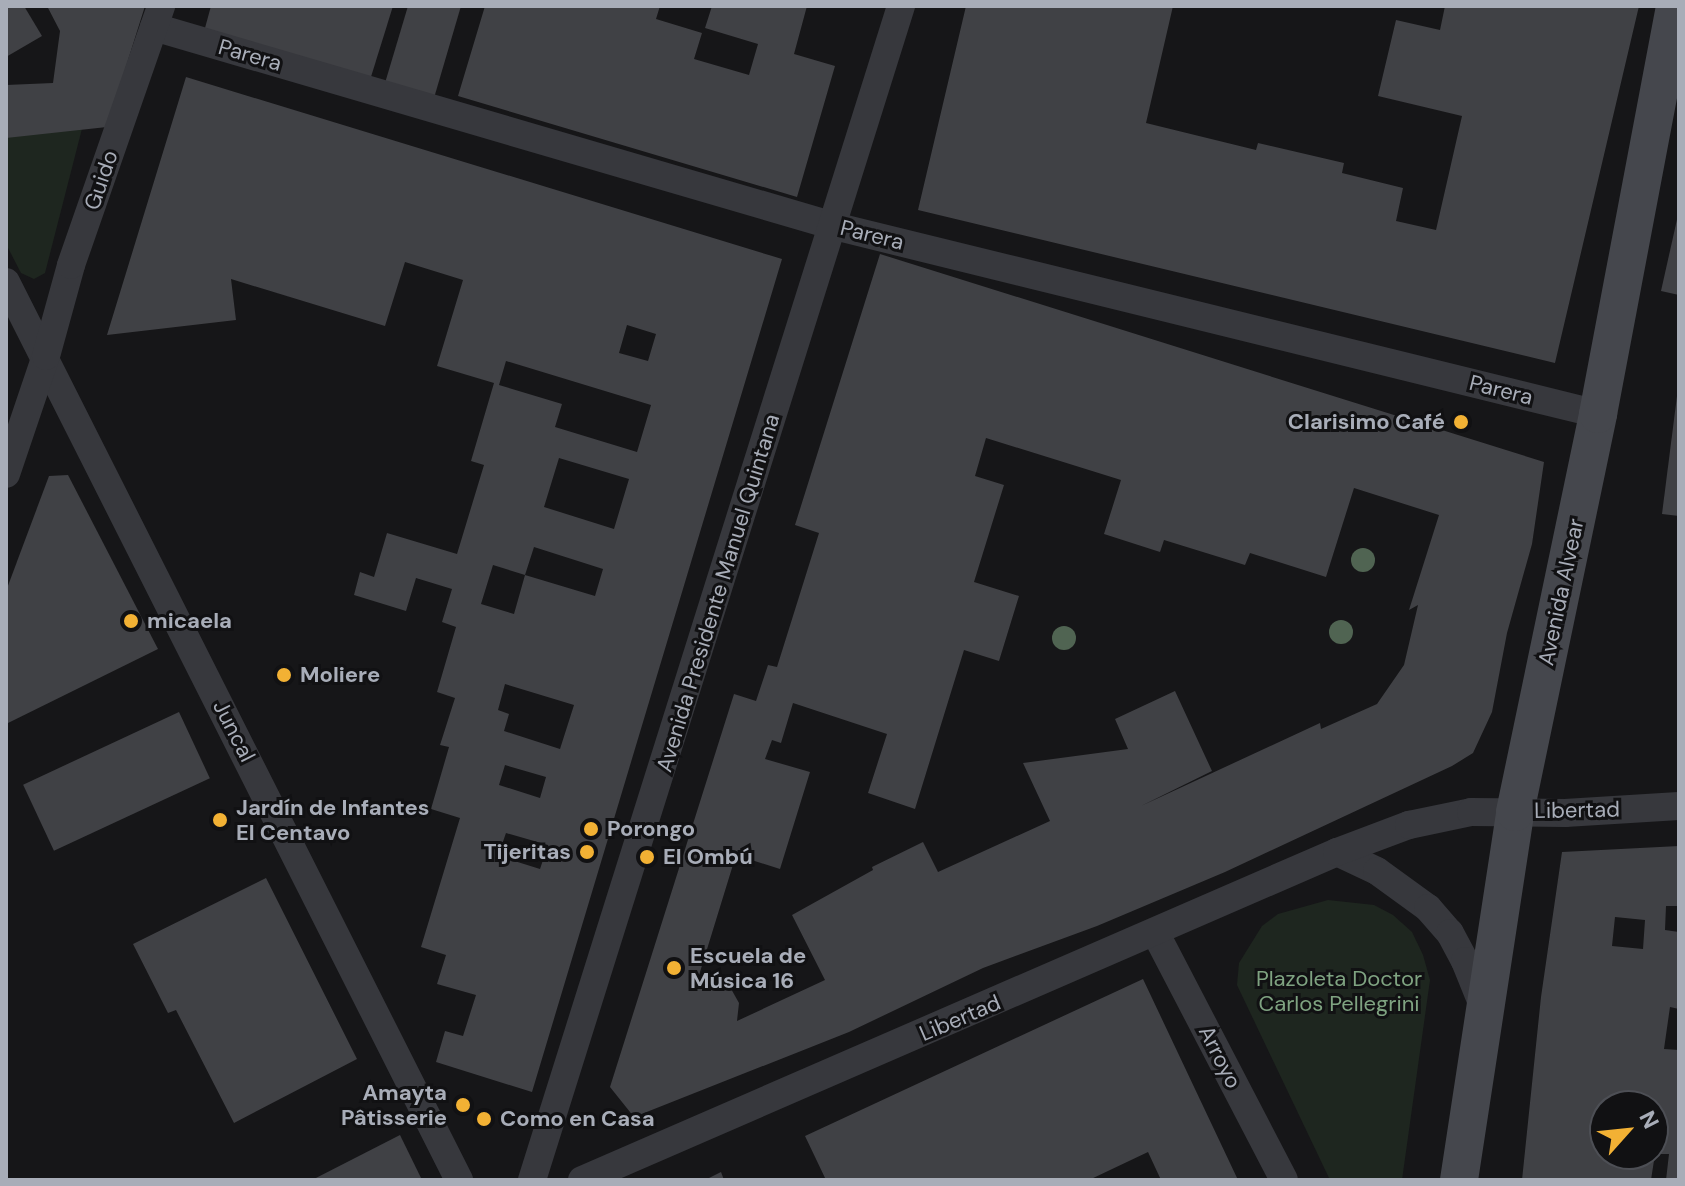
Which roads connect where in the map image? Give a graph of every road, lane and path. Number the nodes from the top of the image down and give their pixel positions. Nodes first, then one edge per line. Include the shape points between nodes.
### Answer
1 (901, 6) edge
2 (1675, 6) edge
3 (158, 16) edge
4 (834, 226) junction
5 (6, 282) edge
6 (46, 356) junction
7 (1598, 414) junction
8 (6, 474) edge
9 (1679, 806) edge
10 (1515, 812) junction
11 (1337, 852) junction
12 (1156, 934) junction
13 (1484, 1009) junction
14 (459, 1180) edge
15 (532, 1180) edge
16 (582, 1180) edge
17 (1284, 1180) edge
18 (1459, 1180) edge

1 - 4 street, Avenida Presidente Manuel Quintana
2 - 7 street, Avenida Alvear
3 - 4 street, Parera
3 - 6 street, Guido via 71,265
4 - 7 street, Parera
4 - 15 street, Avenida Presidente Manuel Quintana
5 - 6 street, Juncal
6 - 8 street, Guido
6 - 14 street, Juncal
7 - 10 street, Avenida Alvear
9 - 10 street, Libertad
10 - 11 street, Libertad via 1438,817
10 - 13 street, Avenida Alvear
11 - 12 street, Libertad
11 - 13 street via 1377,871 1428,908 1458,947
12 - 16 street, Libertad
12 - 17 street, Arroyo
13 - 18 street, Avenida Alvear

